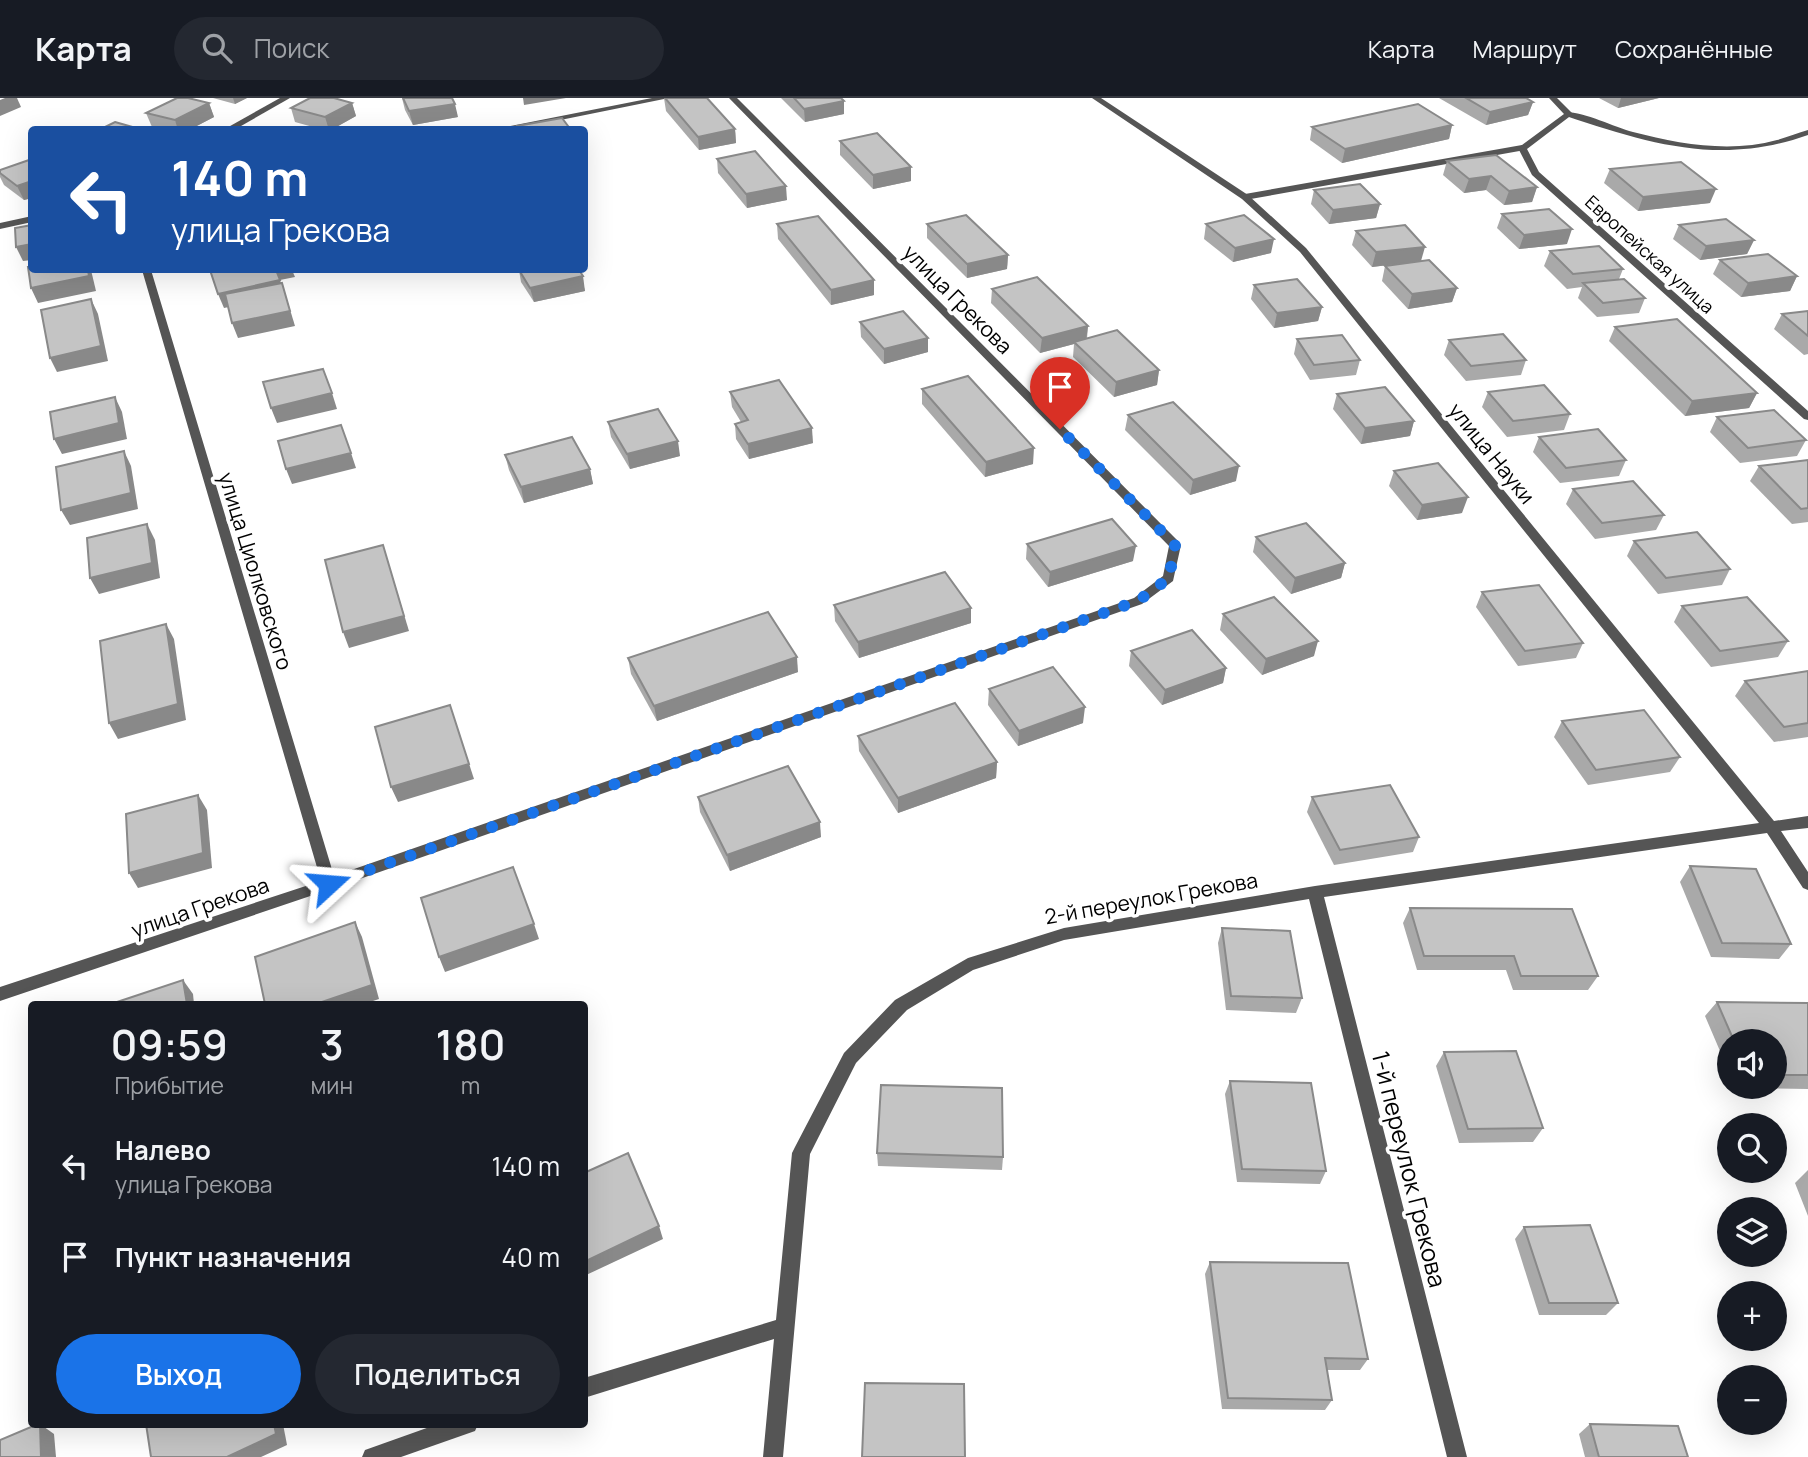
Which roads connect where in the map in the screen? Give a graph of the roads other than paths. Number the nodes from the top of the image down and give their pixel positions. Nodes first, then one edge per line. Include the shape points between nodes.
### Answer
1 (286, 98) edge
2 (665, 98) edge
3 (733, 98) edge
4 (1096, 98) edge
5 (1553, 98) edge
6 (1569, 114) junction
7 (234, 126) edge
8 (516, 126) edge
9 (1808, 132) edge
10 (1522, 148) junction
11 (1245, 197) junction
12 (28, 220) edge
13 (0, 226) edge
14 (147, 273) edge
15 (1808, 417) edge
16 (1808, 822) edge
17 (1770, 827) junction
18 (329, 884) junction
19 (1808, 884) edge
20 (1315, 892) junction
21 (0, 994) edge
22 (786, 1326) junction
23 (588, 1387) edge
24 (456, 1428) edge
25 (372, 1457) edge
26 (774, 1457) edge
27 (1457, 1457) edge

1 - 7 street
2 - 8 street
3 - 18 street, улица Грекова via 1175,545 1169,578 1138,601
4 - 11 street, улица Науки
5 - 6 street
6 - 9 street via 1638,138 1708,149 1781,144
6 - 10 street
10 - 11 street
10 - 15 street, Европейская улица via 1535,173
11 - 17 street, улица Науки via 1303,250
12 - 13 street
14 - 18 street, улица Циолковского
16 - 17 street, 2-й переулок Грекова
17 - 19 street, улица Науки
17 - 20 street, 2-й переулок Грекова
18 - 21 street, улица Грекова
20 - 22 street, 2-й переулок Грекова via 1064,933 968,965 901,1005 850,1058 801,1153
20 - 27 street, 1-й переулок Грекова
22 - 23 street
22 - 26 street, 2-й переулок Грекова
24 - 25 street

